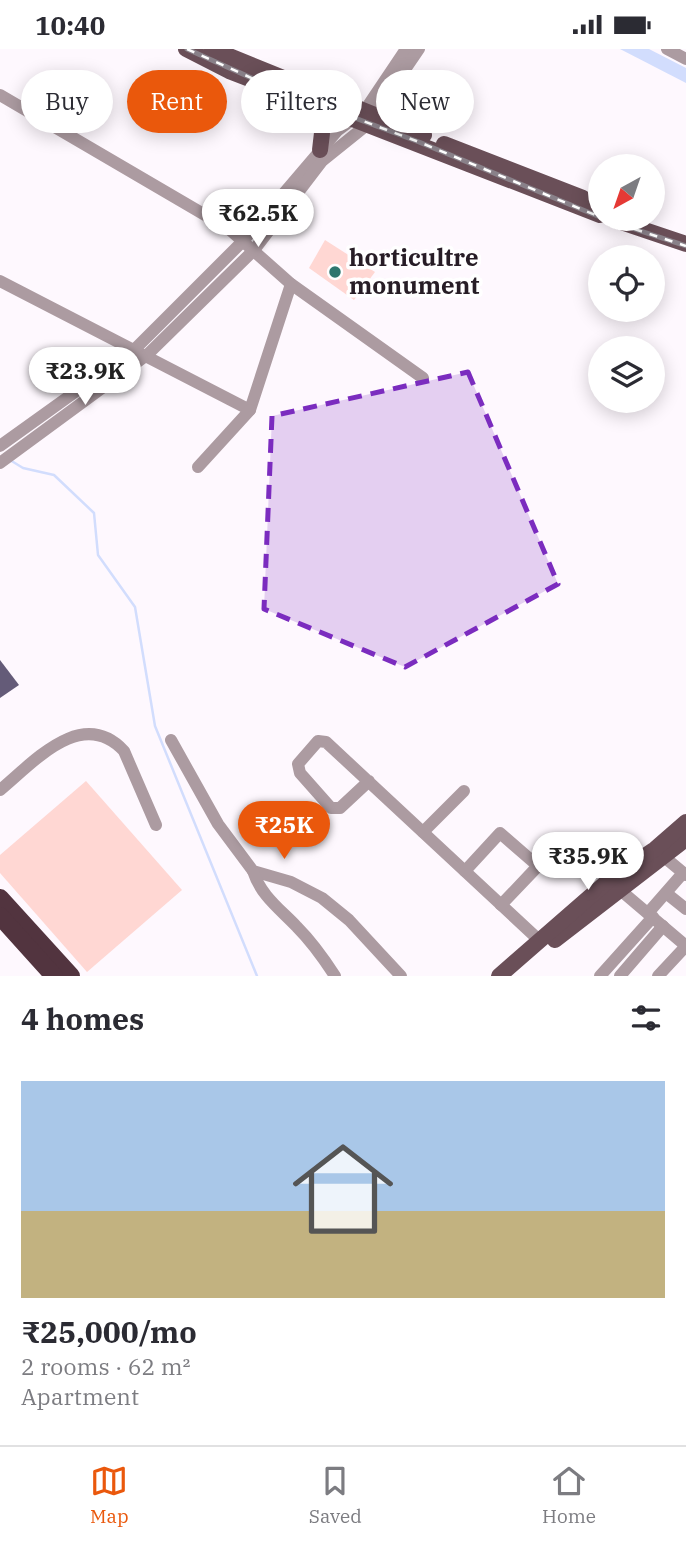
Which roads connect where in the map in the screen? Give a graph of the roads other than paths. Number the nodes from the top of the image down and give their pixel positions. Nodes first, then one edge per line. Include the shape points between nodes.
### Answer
1 (186, 49) edge
2 (212, 49) edge
3 (406, 49) edge
4 (419, 49) edge
5 (667, 49) edge
6 (686, 59) edge
7 (405, 70) edge
8 (241, 76) edge
9 (0, 95) edge
10 (376, 105) edge
11 (362, 116) edge
12 (365, 117) junction
13 (376, 120) edge
14 (322, 133) edge
15 (420, 133) edge
16 (320, 150) junction
17 (588, 199) edge
18 (588, 210) edge
19 (665, 227) edge
20 (648, 231) edge
21 (686, 234) edge
22 (686, 244) edge
23 (248, 245) junction
24 (0, 281) edge
25 (291, 283) junction
26 (141, 352) junction
27 (423, 378) dead end
28 (250, 410) junction
29 (19, 442) junction
30 (0, 446) edge
31 (0, 463) edge
32 (198, 467) dead end
33 (171, 740) dead end
34 (369, 781) junction
35 (0, 790) edge
36 (464, 792) dead end
37 (686, 822) edge
38 (156, 825) dead end
39 (424, 832) junction
40 (686, 839) edge
41 (663, 856) junction
42 (253, 871) junction
43 (465, 871) junction
44 (685, 874) edge
45 (620, 889) junction
46 (666, 893) junction
47 (0, 898) edge
48 (501, 905) junction
49 (686, 909) edge
50 (0, 916) edge
51 (655, 918) junction
52 (540, 941) junction
53 (686, 946) edge
54 (54, 976) edge
55 (71, 976) edge
56 (335, 976) edge
57 (401, 976) edge
58 (499, 976) edge
59 (515, 976) edge
60 (600, 976) edge
61 (620, 976) edge
62 (659, 976) edge

1 - 8 main road
2 - 12 main road
3 - 12 street
4 - 7 street
5 - 6 street
9 - 23 street via 229,229
10 - 12 street
11 - 12 main road
12 - 13 main road
12 - 16 street via 337,131
12 - 18 main road
12 - 23 street
14 - 16 main road
15 - 17 main road
16 - 23 street
19 - 21 main road
20 - 22 main road
23 - 25 street
23 - 26 street
24 - 26 street
25 - 27 street
25 - 28 street
26 - 28 street
26 - 29 street
28 - 32 street
29 - 30 street
29 - 31 street
33 - 42 street via 218,824
34 - 34 street via 326,742 318,741 298,764 300,773 331,808 340,808
34 - 39 street
35 - 38 street via 62,740 92,733 117,743 124,751
36 - 39 street
37 - 52 main road via 608,880
39 - 43 street
40 - 41 main road
41 - 44 street
41 - 45 main road
42 - 56 street via 273,905 320,952
42 - 57 street via 291,882 322,898
43 - 48 street
43 - 48 street via 500,833 538,866
44 - 46 street
45 - 51 street
45 - 59 main road
46 - 49 street
46 - 51 street
47 - 55 highway
48 - 52 street
50 - 54 highway
51 - 53 street
51 - 60 street
51 - 61 street
52 - 58 main road
53 - 62 street

